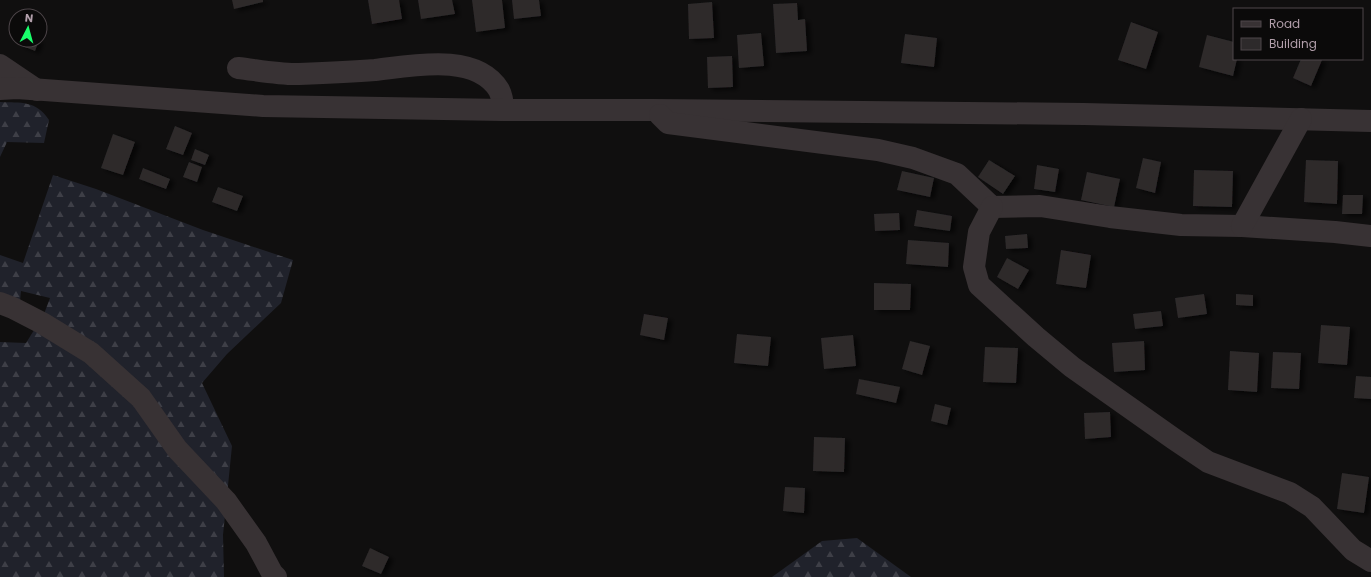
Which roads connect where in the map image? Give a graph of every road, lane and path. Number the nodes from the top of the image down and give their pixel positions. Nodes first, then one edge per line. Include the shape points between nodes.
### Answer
1 (0, 65) edge
2 (238, 68) dead end
3 (0, 89) edge
4 (38, 90) junction
5 (503, 110) junction
6 (654, 110) junction
7 (1301, 119) junction
8 (1371, 121) edge
9 (992, 207) junction
10 (1242, 226) junction
11 (1371, 236) edge
12 (0, 303) edge
13 (1371, 561) edge
14 (276, 577) edge

1 - 4 street
2 - 5 street via 296,75 447,64 483,74 494,83 502,96
3 - 4 street
4 - 5 street via 263,106
5 - 6 street
6 - 7 street
6 - 9 street via 668,123 878,150 914,158 957,174
7 - 8 street
7 - 10 street
9 - 10 street via 1040,206 1181,225
9 - 13 street via 979,232 974,267 979,286 1072,367 1174,439 1208,462 1290,493 1312,507 1353,550
10 - 11 street
12 - 14 street via 42,323 91,353 141,398 178,449 226,501

